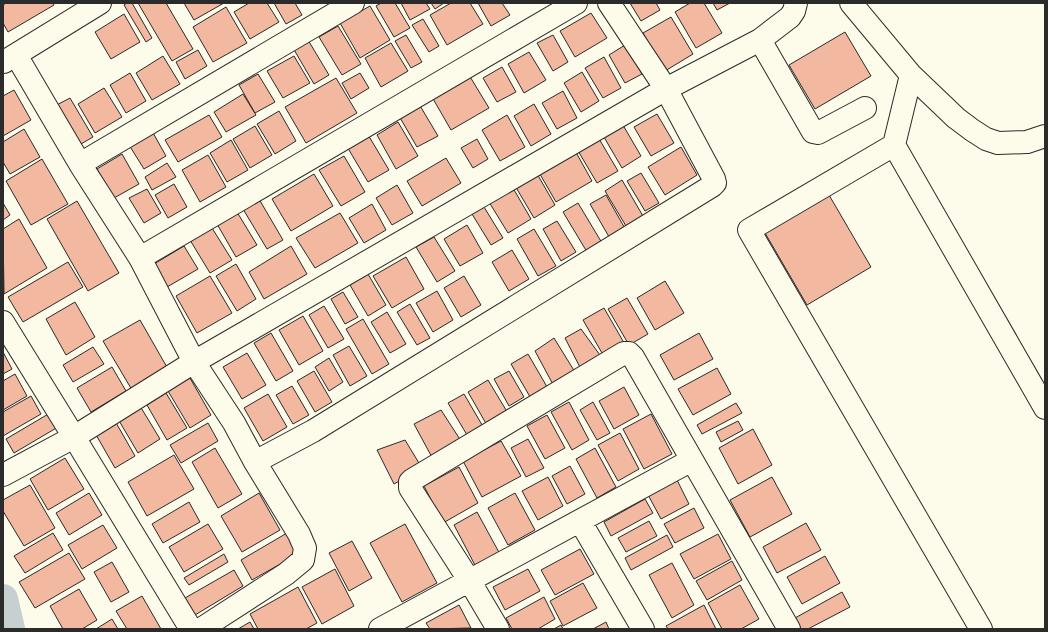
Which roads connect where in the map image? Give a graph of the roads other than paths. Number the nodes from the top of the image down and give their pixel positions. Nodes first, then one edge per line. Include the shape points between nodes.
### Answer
1 (100, 3) edge
2 (353, 3) edge
3 (576, 3) edge
4 (609, 3) edge
5 (796, 3) edge
6 (851, 3) edge
7 (760, 40) junction
8 (9, 59) edge
9 (911, 75) junction
10 (666, 89) junction
11 (865, 108) dead end
12 (1045, 136) edge
13 (894, 145) junction
14 (80, 164) junction
15 (140, 258) junction
16 (3, 322) edge
17 (194, 362) junction
18 (1043, 401) edge
19 (74, 437) junction
20 (692, 460) junction
21 (255, 462) junction
22 (3, 475) edge
23 (580, 521) junction
24 (469, 580) junction
25 (192, 629) edge
26 (201, 629) edge
27 (380, 629) edge
28 (498, 629) edge
29 (643, 629) edge
30 (789, 629) edge
31 (981, 629) edge

1 - 8 street
2 - 14 street
3 - 15 street
4 - 10 street
5 - 7 street via 790,17
6 - 9 street
7 - 10 street
7 - 11 street via 813,132 818,133
8 - 14 street
9 - 12 street via 956,118 986,139 1010,144
9 - 13 street
10 - 17 street
10 - 21 street via 714,179 715,183 712,186 320,427
13 - 18 street
13 - 31 street via 749,230
14 - 15 street
15 - 17 street
16 - 19 street
17 - 19 street
17 - 21 street via 234,423
19 - 22 street
19 - 25 street
20 - 23 street
20 - 24 street via 633,357 629,353 624,353 410,482 410,488
20 - 30 street
21 - 26 street via 306,548 303,560 286,574
23 - 24 street
23 - 29 street
24 - 27 street
24 - 28 street

